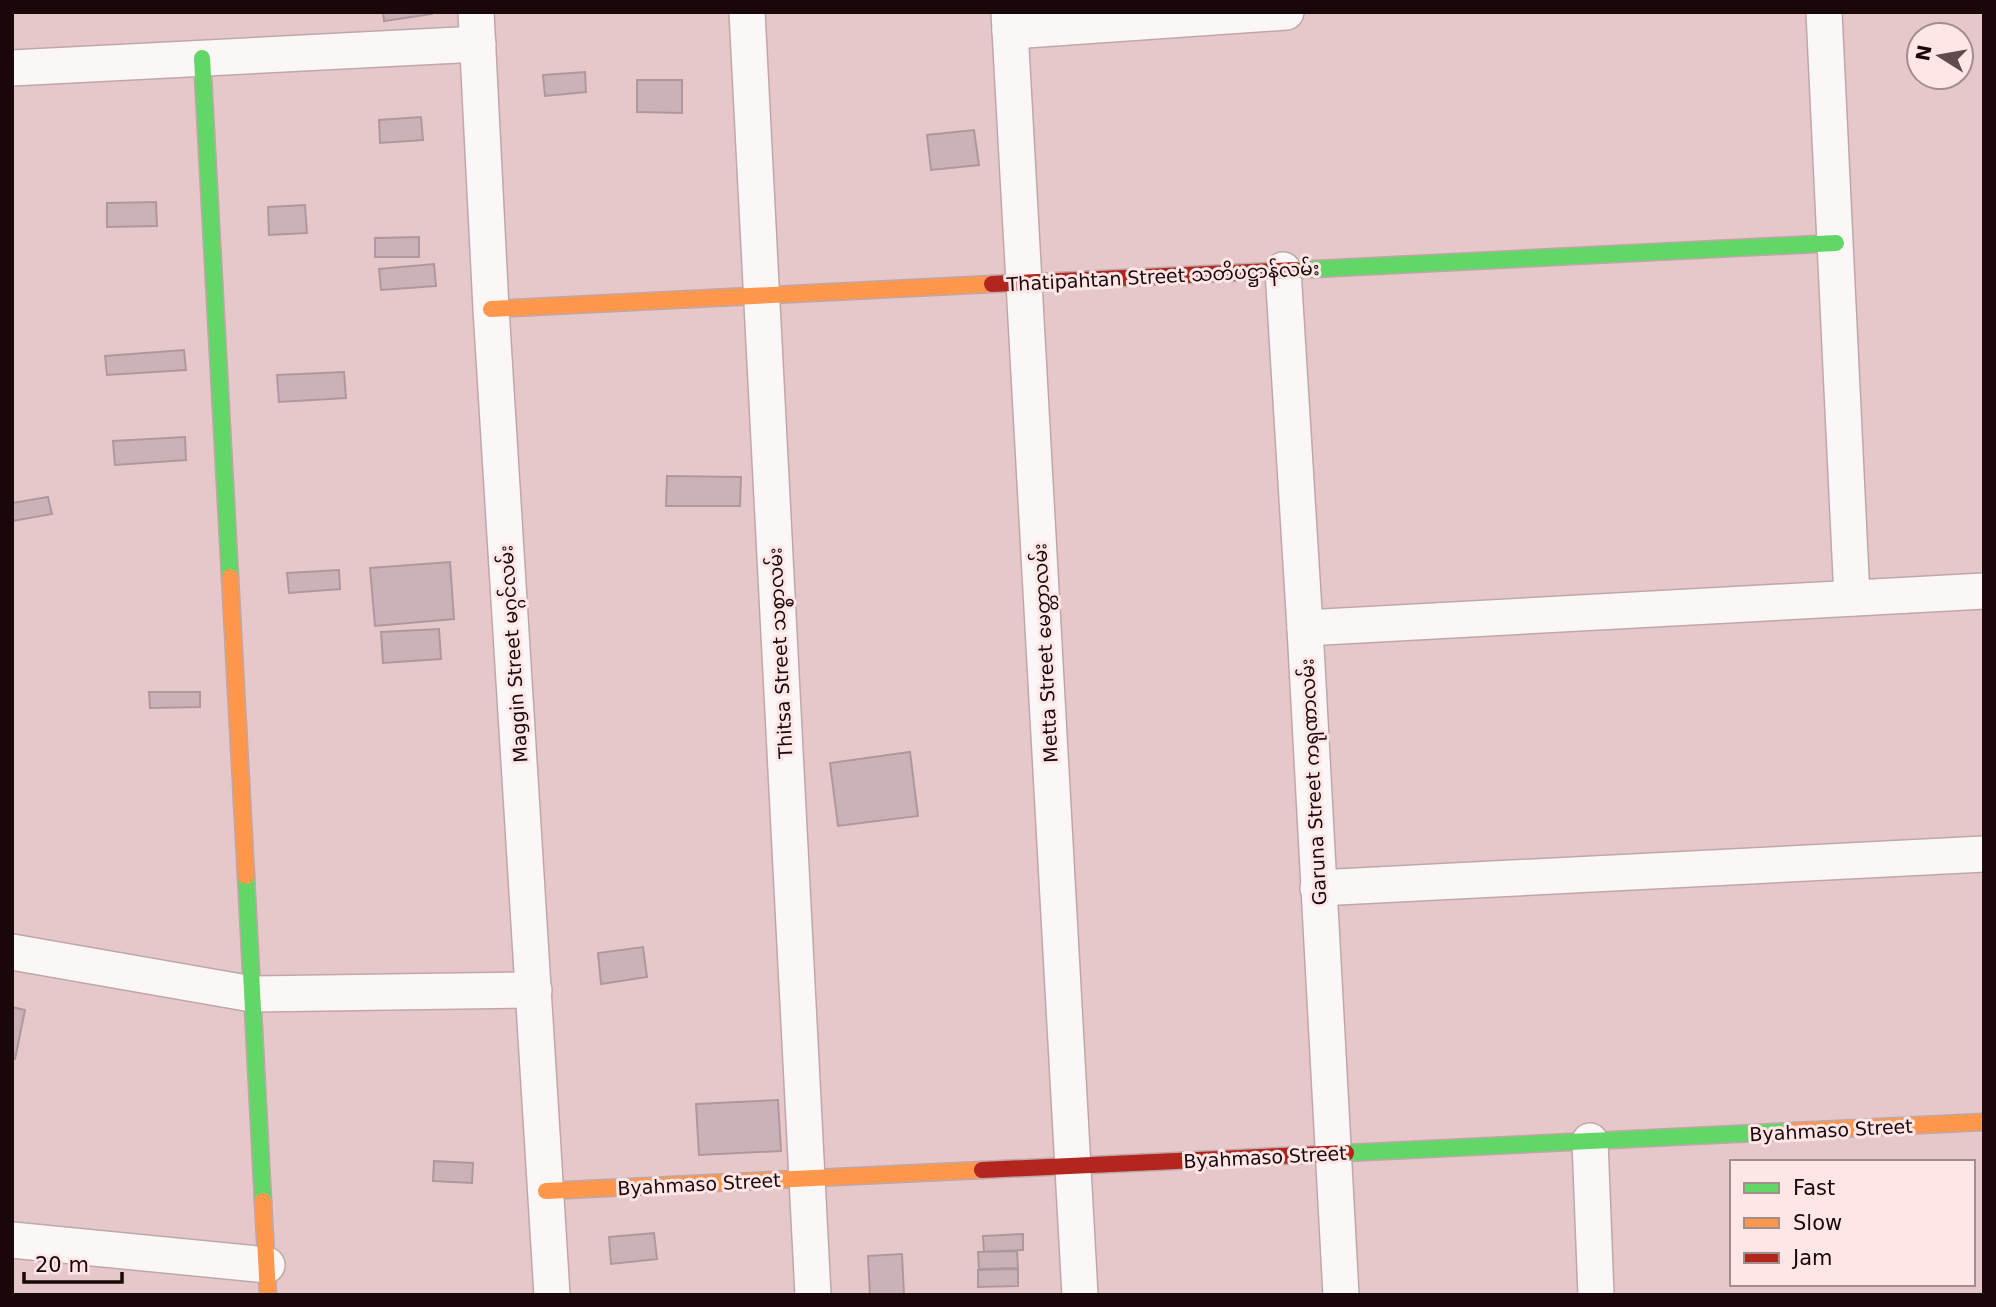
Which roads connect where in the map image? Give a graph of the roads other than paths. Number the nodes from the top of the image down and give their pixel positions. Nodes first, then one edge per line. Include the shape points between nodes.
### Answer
1 (747, 12) edge
2 (1286, 12) edge
3 (1824, 12) edge
4 (1010, 21) edge
5 (477, 28) edge
6 (202, 58) junction
7 (12, 68) edge
8 (1836, 243) junction
9 (1283, 270) junction
10 (1024, 283) junction
11 (762, 296) junction
12 (491, 309) junction
13 (1984, 591) edge
14 (1852, 598) junction
15 (1305, 628) junction
16 (1984, 854) edge
17 (1318, 888) junction
18 (12, 952) edge
19 (534, 990) junction
20 (252, 993) junction
21 (1984, 1122) edge
22 (1590, 1141) junction
23 (1332, 1153) junction
24 (1074, 1166) junction
25 (807, 1178) junction
26 (546, 1191) junction
27 (12, 1240) edge
28 (267, 1280) edge
29 (552, 1295) edge
30 (813, 1295) edge
31 (1080, 1295) edge
32 (1341, 1295) edge
33 (1596, 1295) edge

1 - 11 street, Thitsa Street သစ္စာလမ်း
2 - 4 street
3 - 8 street
4 - 10 street, Metta Street မေတ္တာလမ်း
5 - 6 street
5 - 12 street, Maggin Street မဂ္ဂင်လမ်း
6 - 7 street
6 - 20 street
8 - 9 street, Thatipahtan Street သတိပဋ္ဌာန်လမ်း
8 - 14 street
9 - 10 street, Thatipahtan Street သတိပဋ္ဌာန်လမ်း
9 - 15 street, Garuna Street ကရုဏာလမ်း
10 - 11 street, Thatipahtan Street သတိပဋ္ဌာန်လမ်း
10 - 24 street, Metta Street မေတ္တာလမ်း
11 - 12 street, Thatipahtan Street သတိပဋ္ဌာန်လမ်း
11 - 25 street, Thitsa Street သစ္စာလမ်း
12 - 19 street, Maggin Street မဂ္ဂင်လမ်း
13 - 14 street
14 - 15 street
15 - 17 street, Garuna Street ကရုဏာလမ်း
16 - 17 street
17 - 23 street, Garuna Street ကရုဏာလမ်း
18 - 20 street
19 - 20 street
19 - 26 street, Maggin Street မဂ္ဂင်လမ်း
20 - 28 street
21 - 22 street, Byahmaso Street
22 - 23 street, Byahmaso Street
22 - 33 street
23 - 24 street, Byahmaso Street
23 - 32 street, Garuna Street ကရုဏာလမ်း
24 - 25 street, Byahmaso Street
24 - 31 street, Metta Street မေတ္တာလမ်း
25 - 26 street, Byahmaso Street
25 - 30 street, Thitsa Street သစ္စာလမ်း
26 - 29 street, Maggin Street မဂ္ဂင်လမ်း
27 - 28 street

